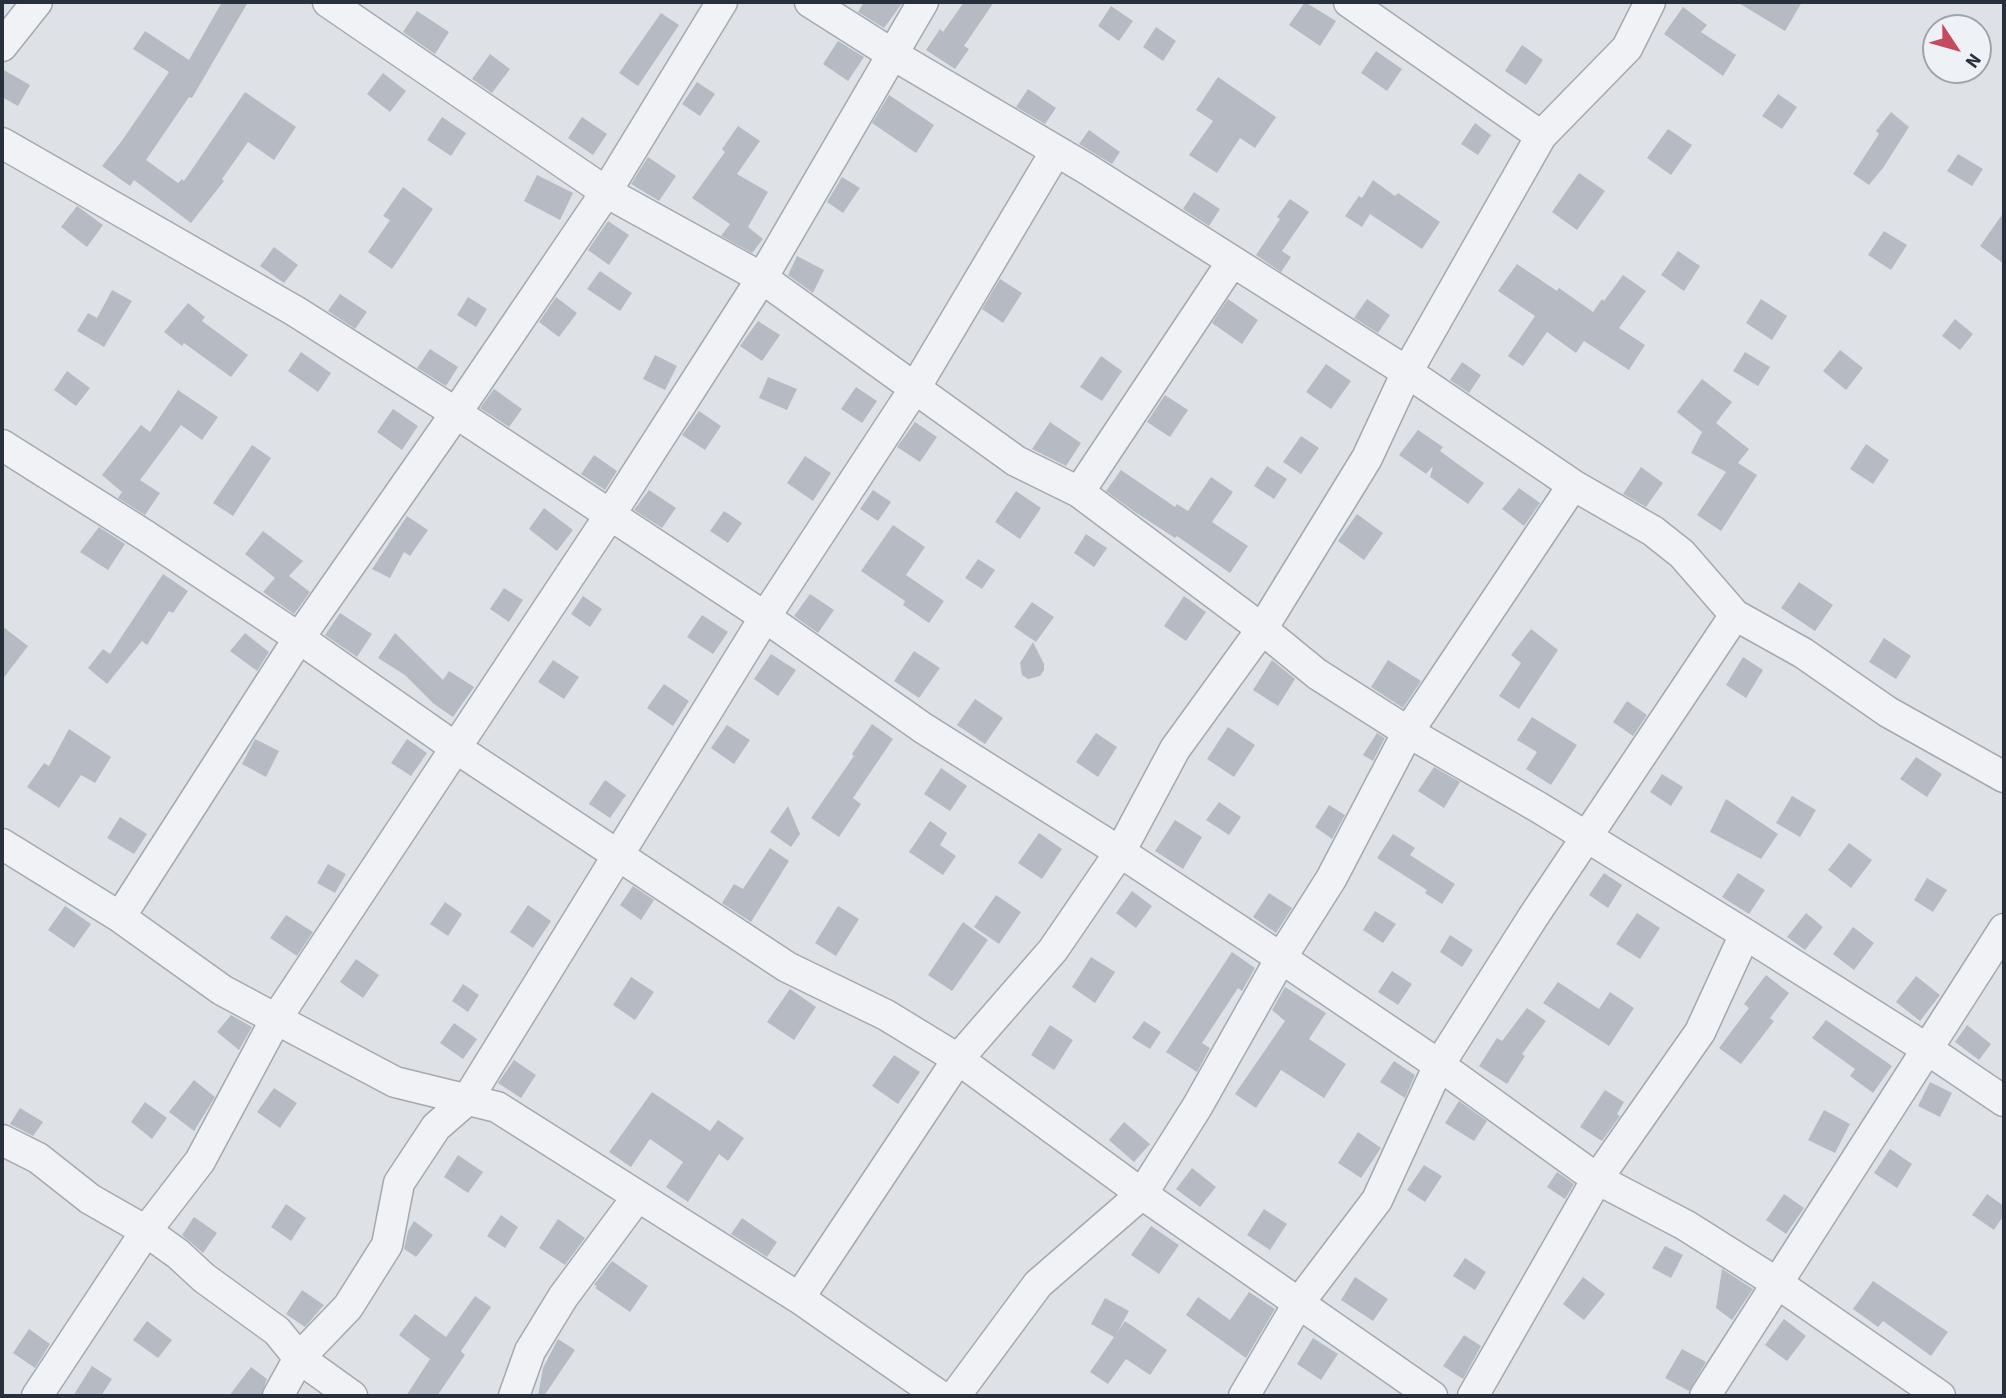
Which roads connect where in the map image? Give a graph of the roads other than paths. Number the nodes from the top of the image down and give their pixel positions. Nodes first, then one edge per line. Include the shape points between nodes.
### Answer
1 (37, 2) edge
2 (328, 2) edge
3 (722, 2) edge
4 (810, 2) edge
5 (923, 2) edge
6 (1349, 2) edge
7 (1650, 2) edge
8 (2, 46) edge
9 (892, 54) junction
10 (1541, 135) junction
11 (2, 143) edge
12 (1056, 151) junction
13 (606, 192) junction
14 (1232, 262) junction
15 (762, 278) junction
16 (1407, 372) junction
17 (915, 388) junction
18 (456, 413) junction
19 (2, 445) edge
20 (1573, 485) junction
21 (1079, 492) junction
22 (610, 515) junction
23 (1735, 615) junction
24 (765, 617) junction
25 (1262, 629) junction
26 (299, 638) junction
27 (1408, 732) junction
28 (456, 748) junction
29 (2004, 777) edge
30 (1587, 838) junction
31 (2, 844) edge
32 (1120, 852) junction
33 (618, 857) junction
34 (120, 917) junction
35 (2004, 929) edge
36 (1745, 934) junction
37 (1281, 958) junction
38 (276, 1019) junction
39 (1927, 1049) junction
40 (958, 1059) junction
41 (1439, 1065) junction
42 (467, 1100) junction
43 (2004, 1101) edge
44 (2, 1140) edge
45 (1597, 1179) junction
46 (1142, 1194) junction
47 (638, 1196) junction
48 (146, 1231) junction
49 (1777, 1283) junction
50 (799, 1298) junction
51 (1298, 1304) junction
52 (299, 1358) junction
53 (37, 1396) edge
54 (278, 1396) edge
55 (352, 1396) edge
56 (514, 1396) edge
57 (940, 1396) edge
58 (955, 1396) edge
59 (1244, 1396) edge
60 (1432, 1396) edge
61 (1473, 1396) edge
62 (1705, 1396) edge
63 (1940, 1396) edge

1 - 8 street
2 - 13 street
3 - 13 street
4 - 9 street
5 - 9 street
6 - 10 street
7 - 10 street via 1627,48
9 - 12 street
9 - 15 street
10 - 16 street
11 - 18 street via 295,311
12 - 14 street
12 - 17 street
13 - 15 street
13 - 18 street
14 - 16 street
14 - 21 street
15 - 17 street
15 - 22 street
16 - 20 street
16 - 25 street via 1367,458
17 - 21 street via 1016,461
17 - 24 street
18 - 22 street
18 - 26 street
19 - 26 street
20 - 23 street via 1653,531 1682,554
20 - 27 street
21 - 25 street
22 - 24 street
22 - 28 street
23 - 29 street via 1803,653 1888,712
23 - 30 street
24 - 32 street via 923,728
24 - 33 street
25 - 27 street via 1317,674
25 - 32 street via 1175,749
26 - 28 street
26 - 34 street
27 - 30 street
27 - 37 street via 1331,879
28 - 33 street
28 - 38 street
30 - 36 street
30 - 41 street
31 - 34 street
32 - 37 street
32 - 40 street via 1053,950
33 - 40 street via 787,967 887,1015
33 - 42 street
34 - 38 street via 222,990
35 - 39 street
36 - 39 street
36 - 45 street via 1700,1032
37 - 41 street
37 - 46 street
38 - 42 street via 396,1083
38 - 48 street via 200,1161
39 - 43 street
39 - 49 street
40 - 46 street
40 - 50 street
41 - 45 street
41 - 51 street via 1377,1200
42 - 47 street via 496,1107
42 - 52 street via 436,1127 399,1183 387,1245 348,1307
44 - 48 street via 38,1158 90,1199
45 - 49 street via 1685,1224
45 - 61 street
46 - 51 street
46 - 58 street via 1038,1284
47 - 50 street
47 - 56 street via 530,1351
48 - 52 street via 277,1331
48 - 53 street
49 - 62 street
49 - 63 street
50 - 57 street
51 - 59 street
51 - 60 street
52 - 54 street
52 - 55 street

